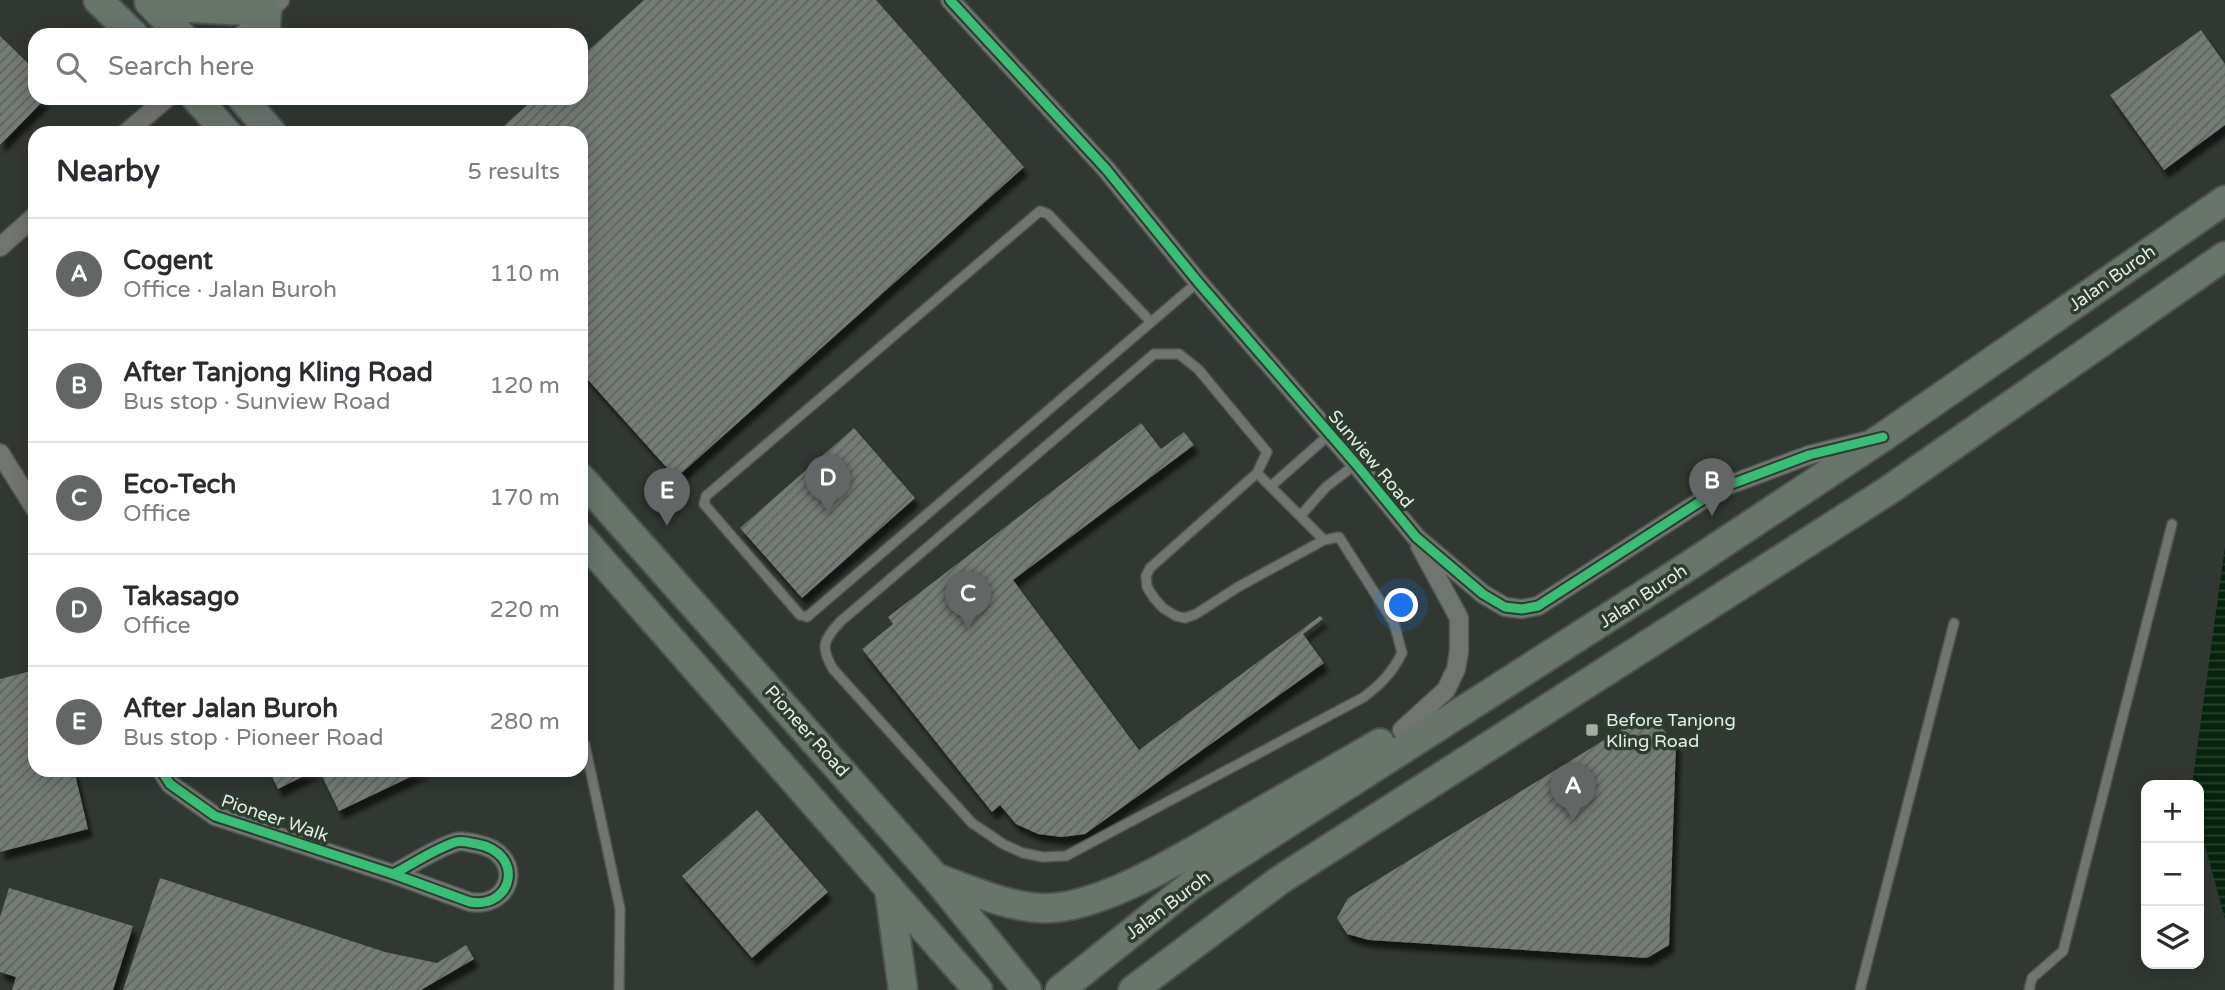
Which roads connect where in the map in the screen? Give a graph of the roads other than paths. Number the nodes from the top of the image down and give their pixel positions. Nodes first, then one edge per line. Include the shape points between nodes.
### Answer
1 (97, 0) edge
2 (950, 0) edge
3 (150, 3) edge
4 (271, 16) edge
5 (127, 28) edge
6 (174, 28) edge
7 (253, 28) edge
8 (159, 105) edge
9 (201, 105) edge
10 (250, 105) edge
11 (265, 117) edge
12 (134, 126) edge
13 (221, 126) edge
14 (2225, 200) edge
15 (28, 222) edge
16 (0, 247) edge
17 (2225, 256) edge
18 (1198, 282) junction
19 (1151, 322) junction
20 (1329, 434) junction
21 (1883, 437) junction
22 (0, 453) edge
23 (1356, 464) junction
24 (1257, 473) junction
25 (588, 486) edge
26 (1271, 486) junction
27 (28, 498) edge
28 (1301, 515) junction
29 (2172, 524) dead end
30 (1416, 537) junction
31 (1324, 540) junction
32 (588, 545) edge
33 (1954, 623) dead end
34 (1527, 671) junction
35 (1402, 730) junction
36 (588, 759) edge
37 (166, 777) edge
38 (393, 874) junction
39 (936, 878) junction
40 (889, 888) junction
41 (1178, 956) junction
42 (619, 990) edge
43 (903, 990) edge
44 (978, 990) edge
45 (1027, 990) edge
46 (1060, 990) edge
47 (1133, 990) edge
48 (1164, 990) edge
49 (1860, 990) edge
50 (2029, 990) edge

1 - 5 main road
2 - 18 street, Sunview Road via 1106,169
3 - 4 main road
3 - 6 main road
4 - 7 street
8 - 12 street
9 - 13 main road
10 - 11 main road
14 - 21 main road, Jalan Buroh
15 - 16 street
17 - 41 main road via 1889,490 1280,880
18 - 19 lane
18 - 20 street, Sunview Road
19 - 19 lane via 807,617 800,615 704,504 706,496 1040,211 1048,214
20 - 23 street, Sunview Road
20 - 26 lane
21 - 30 street, Sunview Road via 1809,455 1721,488 1538,606 1505,607
21 - 34 main road, Jalan Buroh
22 - 27 street
23 - 28 lane via 1326,487
23 - 30 street, Sunview Road
24 - 26 lane
24 - 31 lane via 1150,568 1147,587 1164,608 1185,618 1196,614
24 - 31 lane via 1267,452 1198,369 1179,354 1154,354 841,621 825,639 826,657 972,823 1023,853 1066,856 1364,697 1384,682 1402,653 1394,623 1339,537
25 - 39 main road, Pioneer Road
26 - 28 lane
28 - 31 lane
29 - 50 lane via 2063,951 2032,978
30 - 35 street, Sunview Road via 1459,618 1459,651 1446,690
32 - 40 main road
33 - 49 lane
34 - 35 main road
34 - 46 main road, Jalan Buroh via 1191,885
35 - 39 main road via 1157,871 1101,897 1041,908 1000,900
36 - 42 lane via 620,909
37 - 38 street, Pioneer Walk via 215,816
38 - 38 street, Pioneer Walk via 458,841 495,850 509,873 497,898 480,904
39 - 45 main road, Pioneer Road
40 - 43 main road
40 - 44 main road
41 - 47 main road
41 - 48 main road

